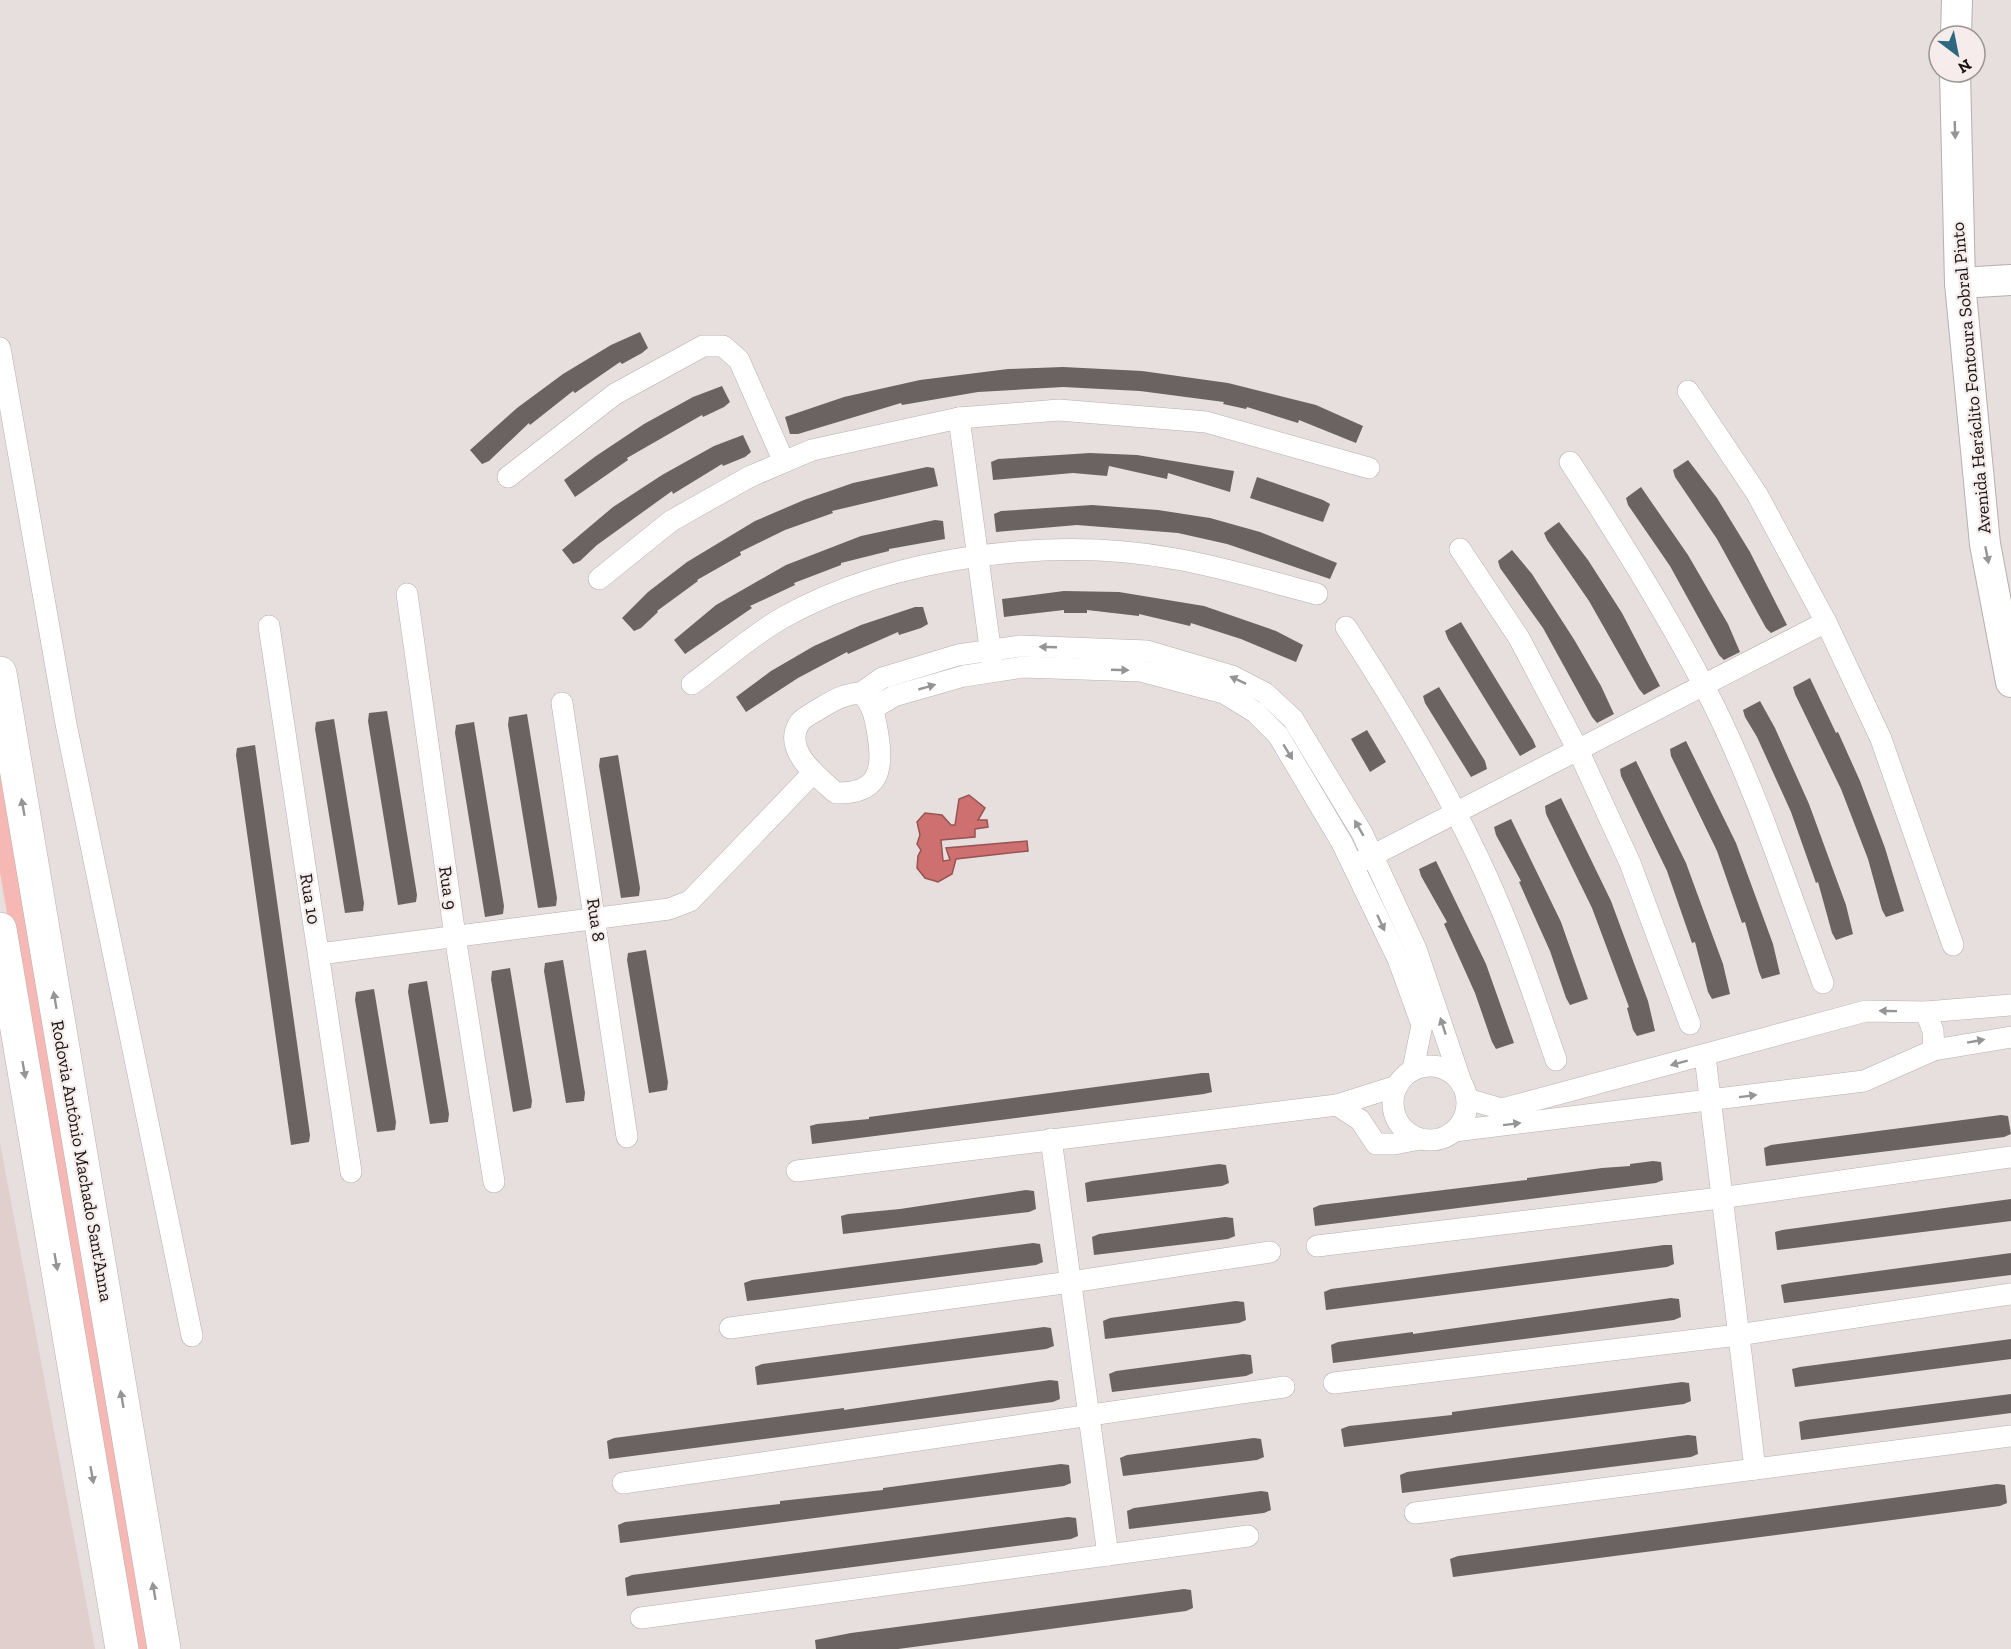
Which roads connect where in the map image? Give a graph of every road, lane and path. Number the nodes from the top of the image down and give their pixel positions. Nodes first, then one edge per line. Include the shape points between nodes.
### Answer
1 (1957, 0) edge
2 (1956, 24) edge
3 (1955, 84) edge
4 (2011, 280) edge
5 (1960, 283) junction
6 (0, 348) edge
7 (1688, 392) dead end
8 (959, 418) junction
9 (784, 462) junction
10 (1570, 462) dead end
11 (1369, 468) dead end
12 (508, 477) dead end
13 (1460, 549) dead end
14 (978, 556) junction
15 (599, 579) dead end
16 (406, 594) dead end
17 (1317, 594) dead end
18 (1826, 622) junction
19 (269, 626) dead end
20 (1346, 627) dead end
21 (991, 650) junction
22 (994, 672) junction
23 (0, 673) edge
24 (2011, 682) edge
25 (692, 684) dead end
26 (1704, 685) junction
27 (867, 701) junction
28 (562, 704) dead end
29 (1578, 750) junction
30 (813, 773) junction
31 (1455, 812) junction
32 (1373, 855) junction
33 (1354, 865) junction
34 (596, 919) junction
35 (0, 929) edge
36 (455, 936) junction
37 (1953, 945) dead end
38 (319, 954) junction
39 (1823, 983) dead end
40 (2011, 1005) edge
41 (1926, 1012) junction
42 (1690, 1024) dead end
43 (2011, 1037) edge
44 (1934, 1050) junction
45 (1705, 1056) junction
46 (1556, 1060) dead end
47 (1413, 1069) junction
48 (1397, 1086) junction
49 (1464, 1090) junction
50 (1708, 1100) junction
51 (1337, 1105) junction
52 (1454, 1131) junction
53 (627, 1137) dead end
54 (1051, 1139) junction
55 (1420, 1139) junction
56 (2011, 1157) edge
57 (797, 1171) dead end
58 (351, 1172) dead end
59 (494, 1182) dead end
60 (1720, 1198) junction
61 (1317, 1246) dead end
62 (1270, 1252) dead end
63 (1071, 1282) junction
64 (2011, 1294) edge
65 (730, 1328) dead end
66 (1738, 1335) junction
67 (192, 1336) dead end
68 (1334, 1383) dead end
69 (1284, 1387) dead end
70 (1089, 1418) junction
71 (2011, 1436) edge
72 (1755, 1469) junction
73 (623, 1483) dead end
74 (1415, 1513) dead end
75 (1248, 1536) dead end
76 (1108, 1555) junction
77 (641, 1618) dead end
78 (122, 1649) edge
79 (164, 1649) edge

1 - 2 street
3 -> 5 street, Avenida Heráclito Fontoura Sobral Pinto
4 - 5 street
5 -> 24 street, Avenida Heráclito Fontoura Sobral Pinto via 1985,544
6 - 67 street via 66,724
7 - 18 street via 1757,494
8 - 9 street via 812,450
8 - 11 street via 1059,410 1206,422
8 - 14 street
9 - 12 street via 739,360 723,346 703,346 615,394
9 - 15 street via 671,521
10 - 26 street via 1635,562
13 - 29 street via 1519,638
14 - 17 street via 1066,548 1175,558
14 - 21 street
14 - 25 street via 880,575 783,617
16 - 36 street, Rua 9
18 - 26 street
18 - 37 street via 1881,739
19 - 38 street, Rua 10
20 - 31 street via 1402,713
21 - 22 street
21 - 27 street via 958,654 882,678
32 -> 21 street via 1293,719 1265,693 1232,676 1147,651 1020,646
27 -> 22 street
22 -> 33 street via 1023,667 1141,671 1224,693 1255,712 1278,735
79 -> 23 highway, Rodovia Antônio Machado Sant'Anna
26 - 29 street
26 - 39 street via 1754,794
27 - 30 street via 843,694 800,721 794,737 798,753
27 - 30 street via 882,760 879,773 855,794 836,793
28 - 34 street, Rua 8
29 - 31 street
29 - 42 street via 1630,863
30 - 34 street via 690,901 669,909
31 - 32 street
31 - 46 street via 1510,930
32 - 33 street
49 -> 32 street via 1416,949
33 -> 47 street via 1398,958 1422,1025
34 - 36 street
34 - 53 street, Rua 8
35 -> 78 highway
36 - 38 street
36 - 59 street, Rua 9
38 - 58 street, Rua 10
40 - 41 street
41 - 44 street via 1933,1030
41 -> 45 street via 1866,1011
44 -> 43 street
50 -> 44 street via 1864,1081
45 -> 49 street via 1502,1109
45 - 50 street
47 - 48 street
47 - 49 street via 1430,1065 1448,1070
48 - 51 street
48 - 55 street via 1392,1098 1395,1116 1404,1131
49 - 52 street via 1465,1116
52 -> 50 street
50 - 60 street
51 - 54 street
51 - 55 street via 1360,1120 1376,1144
52 - 55 street via 1438,1139
54 - 57 street
54 - 63 street
56 - 60 street
60 - 61 street
60 - 66 street
62 - 63 street
63 - 65 street
63 - 70 street
64 - 66 street
66 - 68 street
66 - 72 street
69 - 70 street
70 - 73 street
70 - 76 street
71 - 72 street
72 - 74 street
75 - 76 street
76 - 77 street

